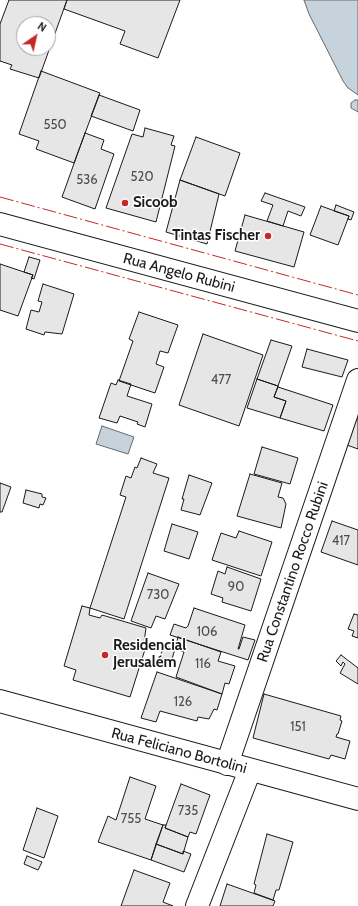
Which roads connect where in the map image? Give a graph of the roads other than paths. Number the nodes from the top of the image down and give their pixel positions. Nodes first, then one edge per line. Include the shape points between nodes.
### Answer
1 (0, 224) edge
2 (358, 321) edge
3 (358, 380) edge
4 (0, 701) edge
5 (227, 764) junction
6 (250, 770) junction
7 (358, 799) edge
8 (197, 906) edge

1 - 2 main road, Rua Angelo Rubini
3 - 5 main road, Rua Constantino Rocco Rubini
4 - 5 main road, Rua Feliciano Bortolini
5 - 6 main road, Rua Feliciano Bortolini
6 - 7 main road, Rua Feliciano Bortolini
6 - 8 main road

